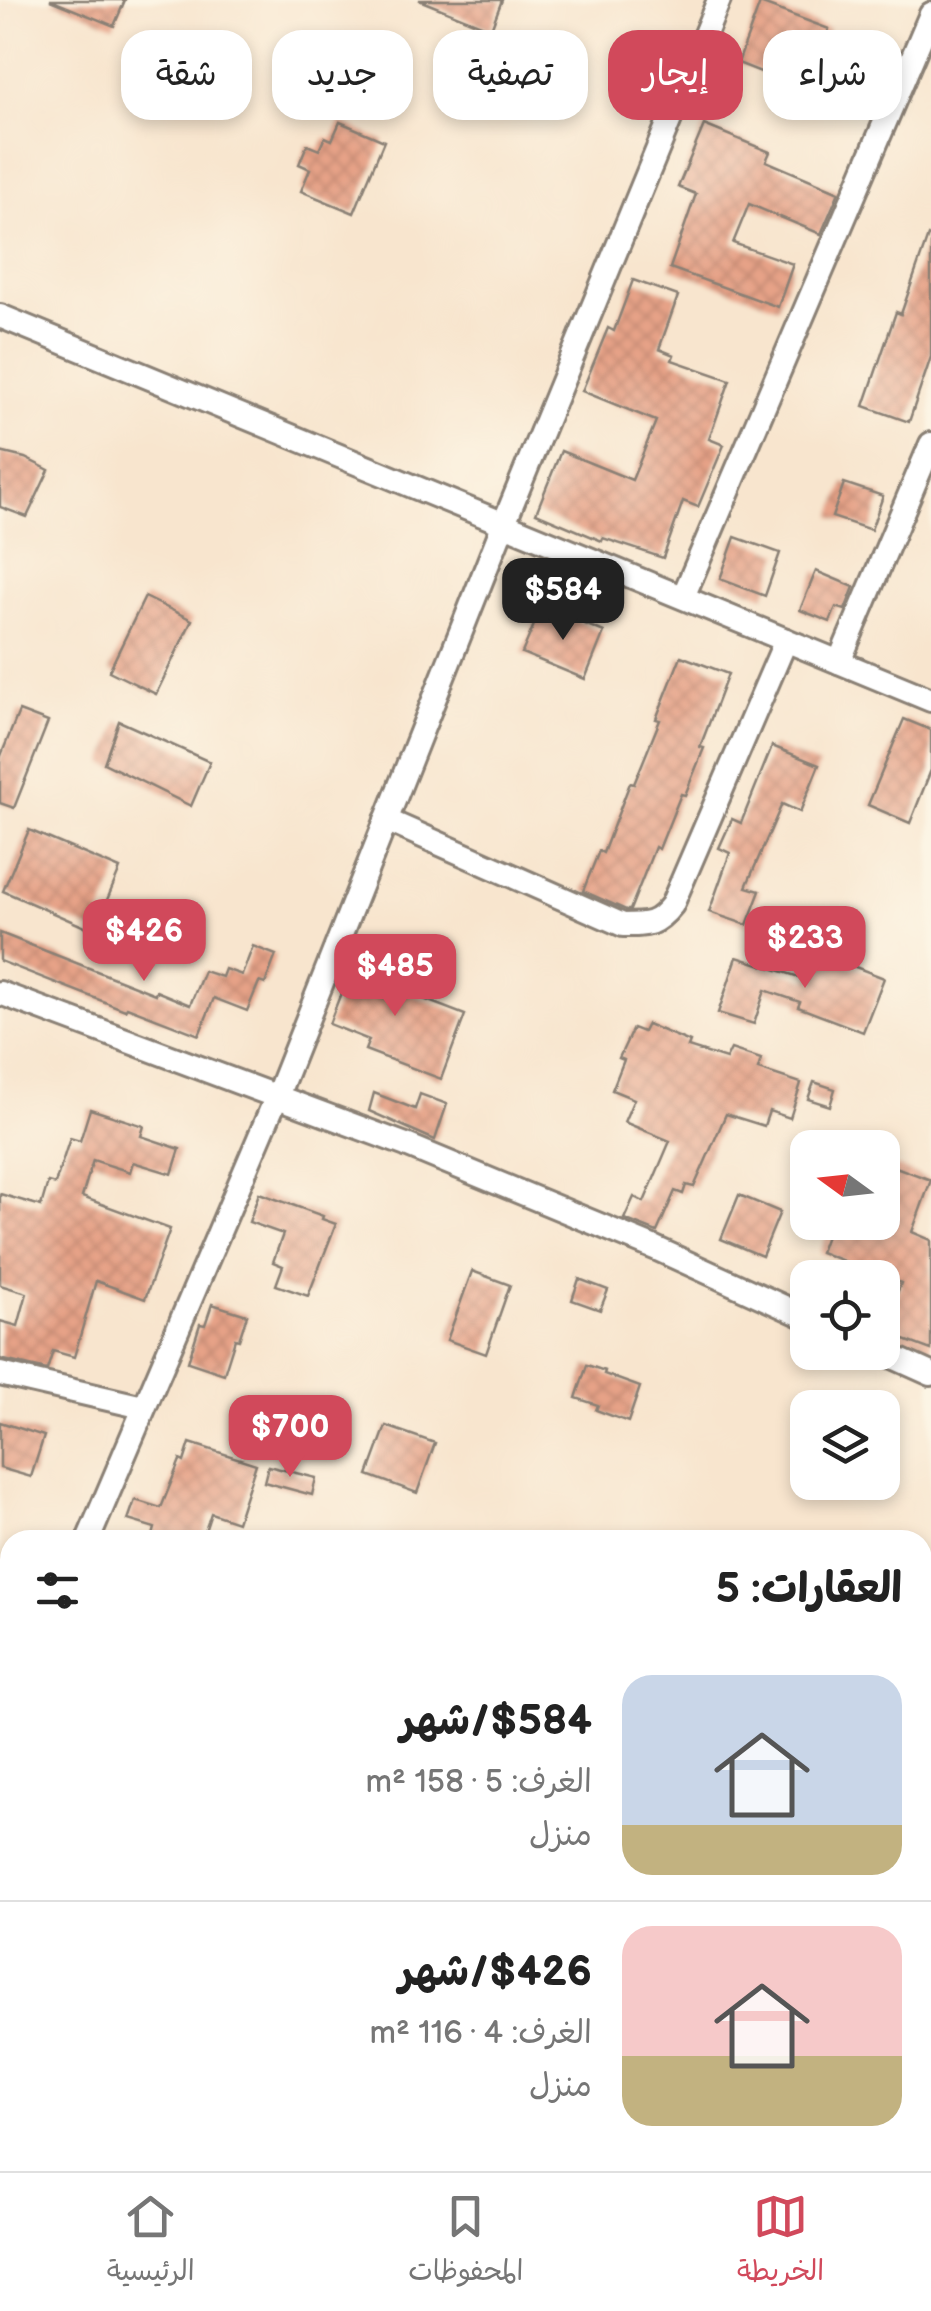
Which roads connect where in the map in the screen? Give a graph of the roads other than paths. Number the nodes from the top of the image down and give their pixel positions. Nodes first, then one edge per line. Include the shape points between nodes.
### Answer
1 (719, 0) edge
2 (931, 14) edge
3 (0, 316) edge
4 (931, 444) edge
5 (504, 523) junction
6 (683, 597) junction
7 (786, 640) junction
8 (840, 662) junction
9 (931, 700) edge
10 (386, 820) junction
11 (0, 992) edge
12 (276, 1096) junction
13 (790, 1310) edge
14 (900, 1360) edge
15 (0, 1374) edge
16 (931, 1374) edge
17 (143, 1406) junction
18 (92, 1530) edge

1 - 5 street
2 - 6 street
3 - 5 street
4 - 8 street
5 - 6 street
5 - 10 street
6 - 7 street
7 - 8 street
7 - 10 street via 672,904 646,925 623,925
8 - 9 street
10 - 12 street
11 - 12 street
12 - 13 street via 406,1144
12 - 17 street
14 - 16 street
15 - 17 street
17 - 18 street

